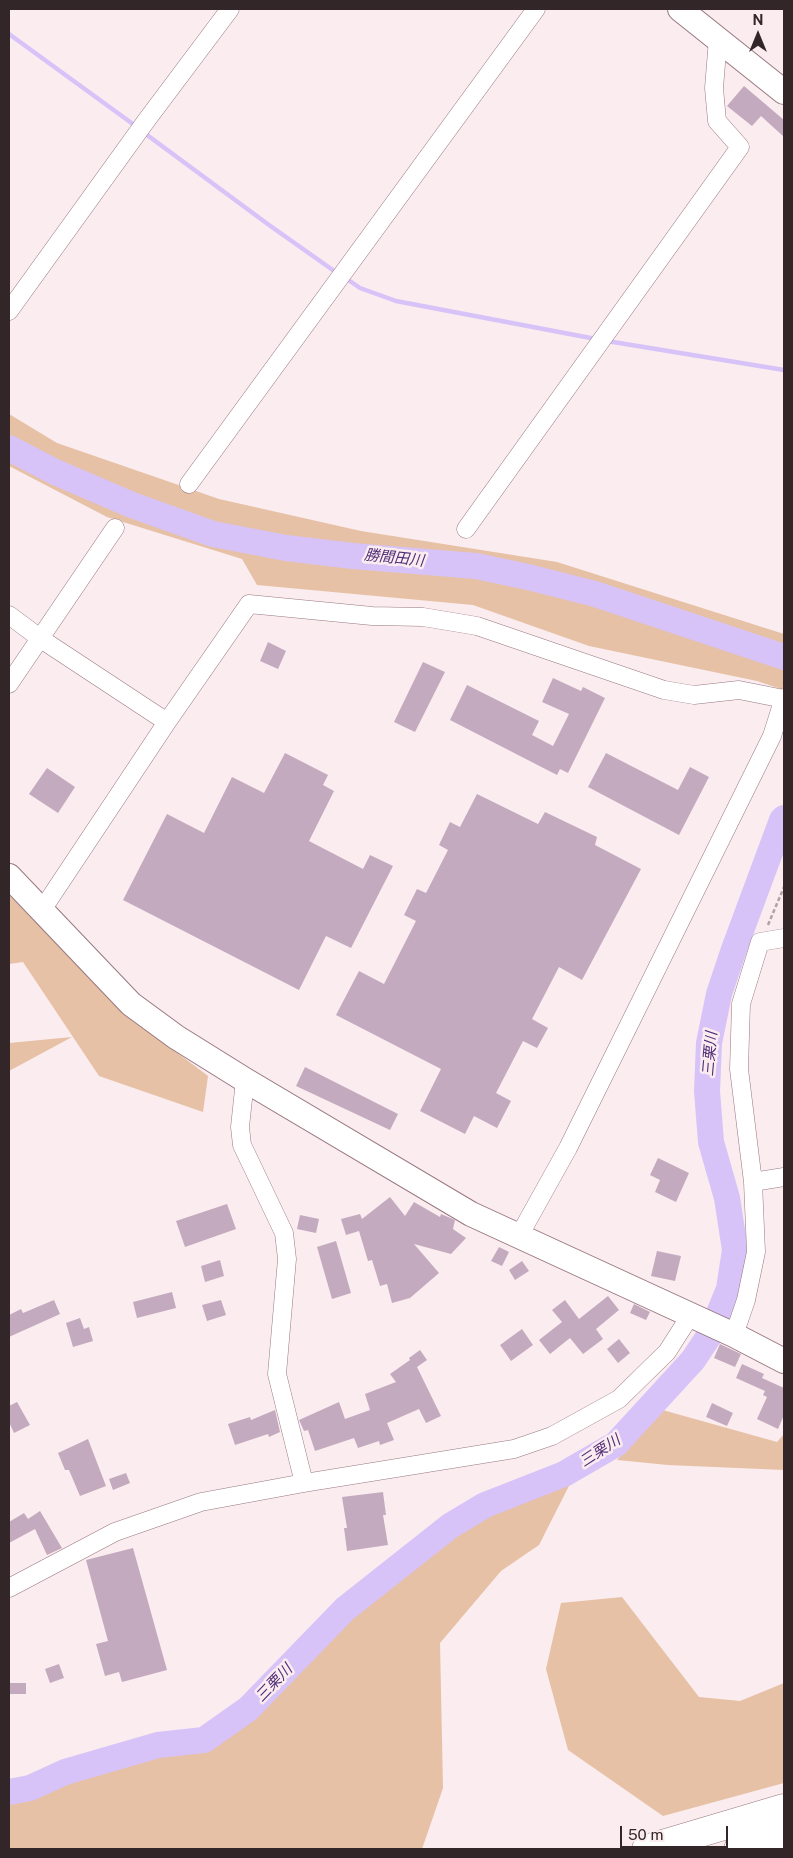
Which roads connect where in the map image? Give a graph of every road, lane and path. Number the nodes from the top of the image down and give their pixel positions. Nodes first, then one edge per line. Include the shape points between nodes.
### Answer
1 (230, 9) edge
2 (536, 9) edge
3 (680, 9) edge
4 (718, 39) junction
5 (784, 92) edge
6 (9, 311) edge
7 (189, 484) dead end
8 (115, 528) dead end
9 (466, 529) dead end
10 (9, 615) edge
11 (40, 639) junction
12 (9, 684) edge
13 (784, 699) edge
14 (167, 722) junction
15 (9, 876) edge
16 (784, 887) edge
17 (40, 910) junction
18 (784, 938) edge
19 (760, 942) junction
20 (245, 1080) junction
21 (784, 1177) edge
22 (753, 1182) junction
23 (519, 1236) junction
24 (690, 1316) junction
25 (734, 1335) junction
26 (784, 1361) edge
27 (304, 1483) junction
28 (9, 1588) edge
29 (784, 1808) edge
30 (784, 1835) edge
31 (646, 1849) edge
32 (738, 1849) edge

1 - 6 street
2 - 7 street
3 - 4 street
4 - 5 street
4 - 9 street via 714,88 717,122 740,147
8 - 11 street
10 - 11 street
11 - 12 street
11 - 14 street
13 - 14 street via 738,690 694,695 664,690 477,626 423,617 372,616 249,604
13 - 23 street via 767,745 568,1148
14 - 17 street
15 - 17 street
16 - 19 path
17 - 20 street via 131,1004
18 - 19 street
19 - 22 street via 741,1004 739,1069
20 - 23 street via 471,1214
20 - 27 street via 240,1127 242,1145 284,1232 287,1259 277,1374
21 - 22 street
22 - 25 street via 756,1252 746,1300
23 - 24 street
24 - 25 street
24 - 27 street via 667,1352 619,1399 552,1436 514,1449
25 - 26 street
27 - 28 street via 201,1502 115,1532
29 - 31 highway
30 - 32 highway

